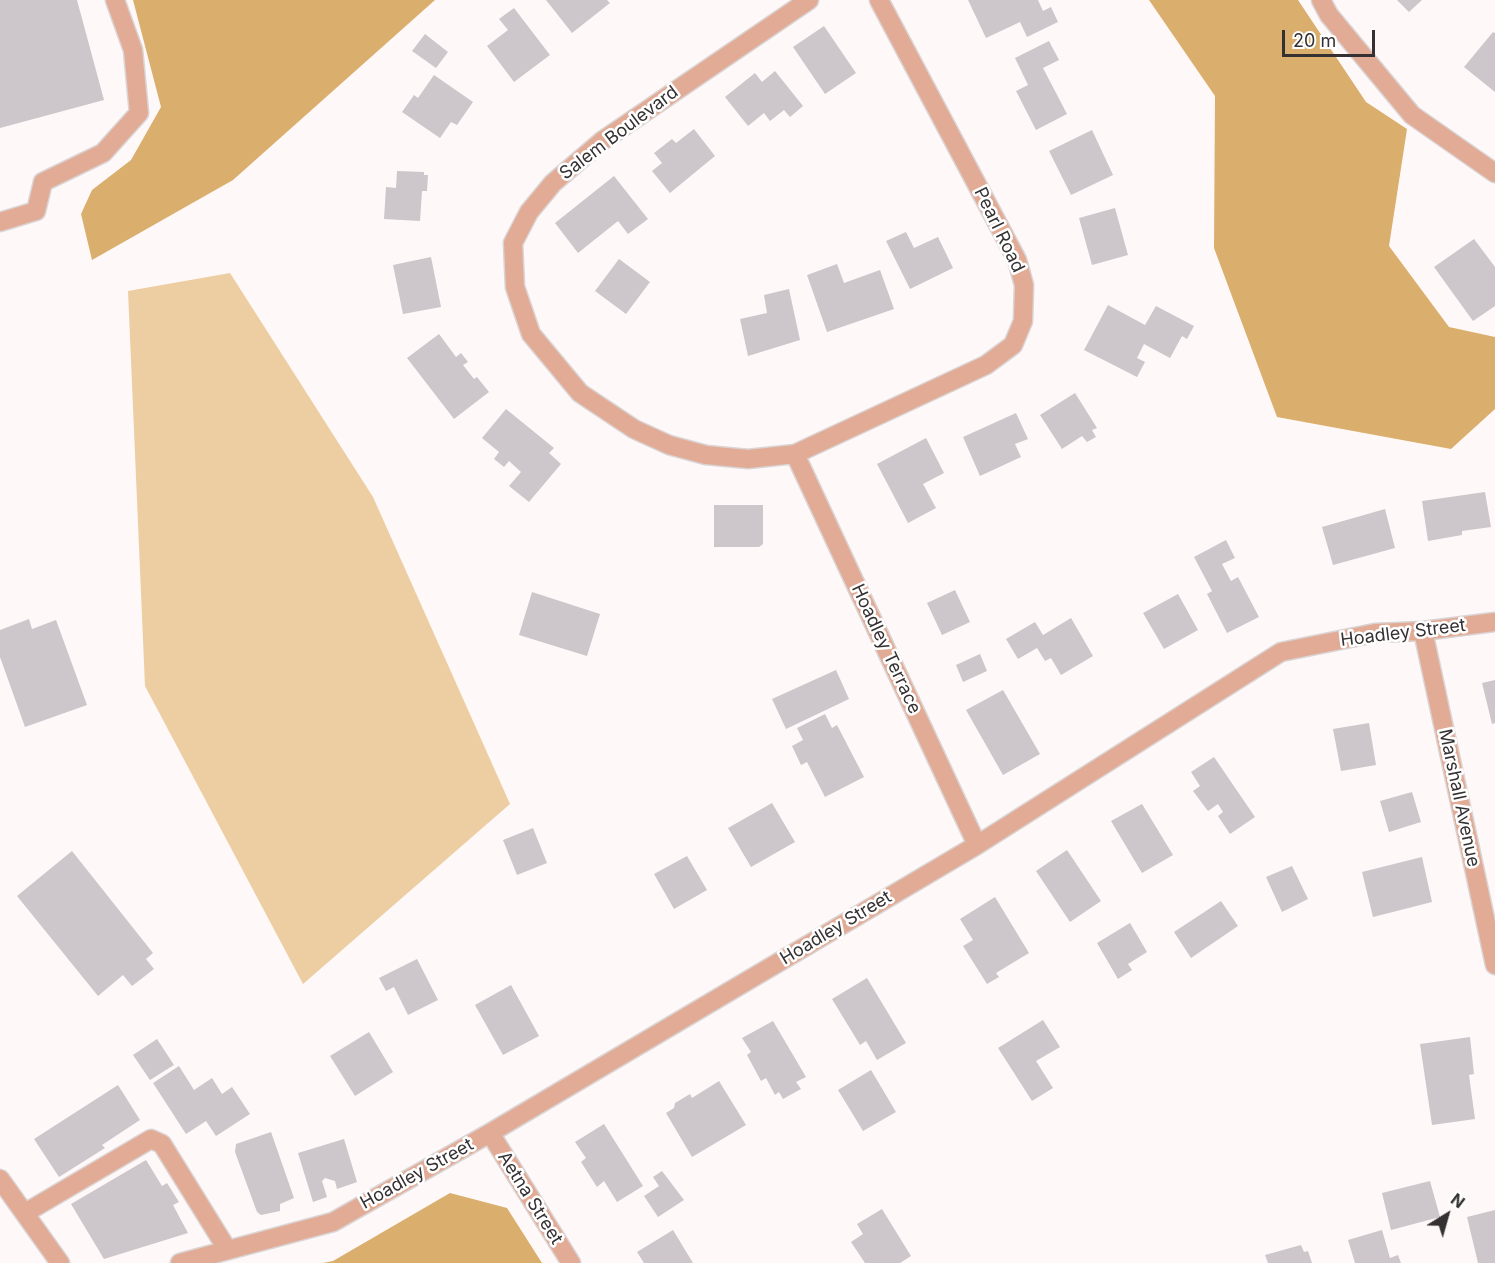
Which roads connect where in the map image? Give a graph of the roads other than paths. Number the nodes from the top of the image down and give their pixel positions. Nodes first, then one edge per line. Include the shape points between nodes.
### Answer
1 (115, 0) edge
2 (808, 0) edge
3 (879, 0) edge
4 (1321, 0) edge
5 (1495, 173) edge
6 (0, 222) edge
7 (795, 454) junction
8 (1495, 622) edge
9 (1423, 631) junction
10 (976, 844) junction
11 (1495, 965) edge
12 (490, 1133) junction
13 (0, 1179) edge
14 (25, 1214) junction
15 (226, 1249) junction
16 (60, 1263) edge
17 (180, 1263) edge
18 (571, 1263) edge

1 - 6 street via 133,50 139,113 104,153 43,182 36,211
2 - 7 street, Salem Boulevard via 602,141 553,183 529,212 513,243 515,287 531,334 580,393 634,429 669,445 706,455 748,459
3 - 7 street, Pearl Road via 1017,260 1024,285 1023,321 1013,345 986,365
4 - 5 street via 1329,15 1412,115
7 - 10 street, Hoadley Terrace
8 - 9 street, Hoadley Street
9 - 10 street, Hoadley Street via 1375,633 1281,652
9 - 11 street, Marshall Avenue
10 - 12 street, Hoadley Street
12 - 15 street, Hoadley Street via 333,1222
12 - 18 street, Aetna Street
13 - 14 street
14 - 15 street via 151,1139 162,1144
14 - 16 street
15 - 17 street, Hoadley Street

